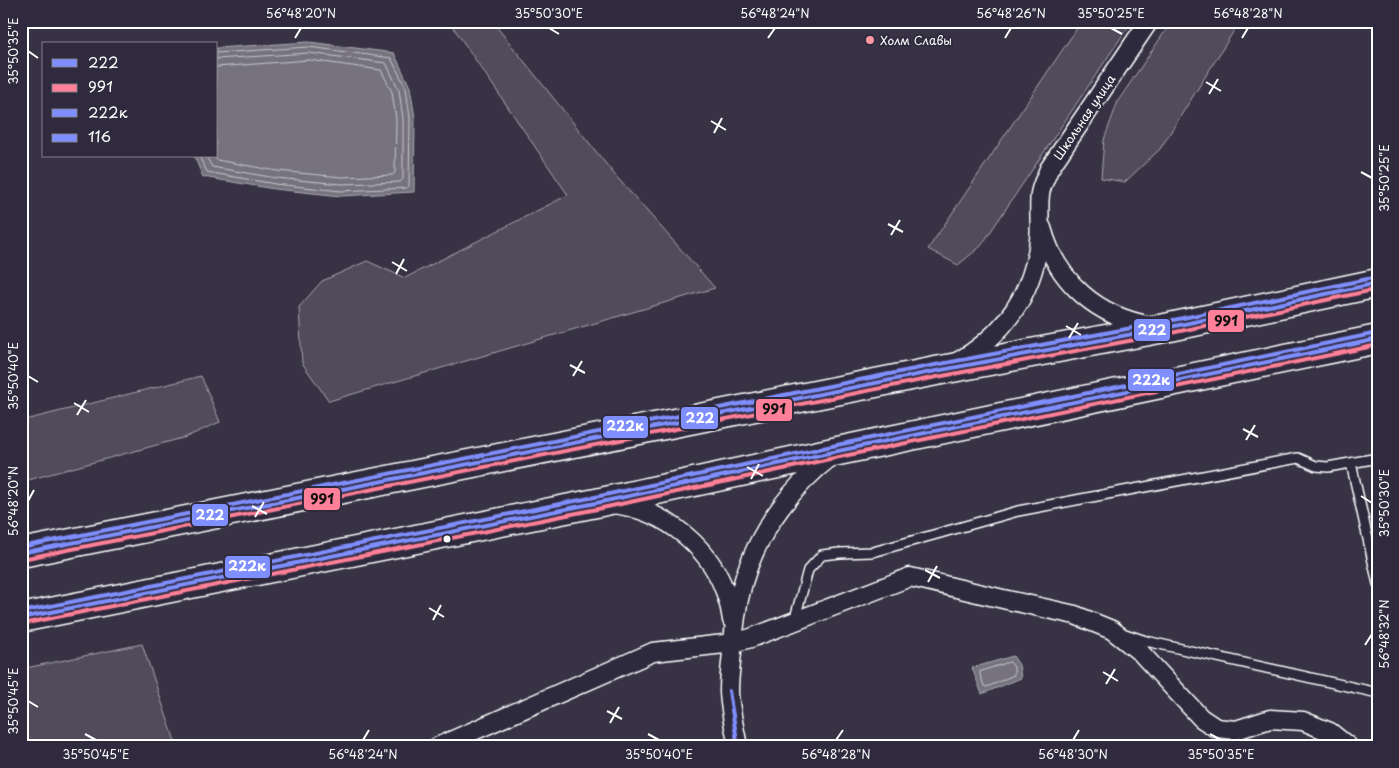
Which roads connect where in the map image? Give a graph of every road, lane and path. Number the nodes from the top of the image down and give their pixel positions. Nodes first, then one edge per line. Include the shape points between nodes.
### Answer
1 (1149, 21) edge
2 (1040, 221) junction
3 (1378, 283) edge
4 (1170, 327) junction
5 (1378, 339) edge
6 (936, 371) junction
7 (838, 451) junction
8 (1378, 458) edge
9 (1351, 463) junction
10 (601, 502) junction
11 (21, 553) edge
12 (1378, 584) edge
13 (21, 618) edge
14 (794, 622) junction
15 (1112, 630) junction
16 (733, 643) junction
17 (1378, 693) edge
18 (437, 747) edge
19 (738, 747) edge
20 (1349, 747) edge

1 - 2 street, Школьная улица via 1048,169 1040,193
2 - 4 street via 1061,271 1086,297 1116,316 1152,326
2 - 6 street via 1031,279 1013,313 987,342 971,354
3 - 4 highway
4 - 6 highway
5 - 7 highway
6 - 11 highway
7 - 10 highway
7 - 16 street via 788,497 763,534 745,576
8 - 9 lane
9 - 12 lane
9 - 14 lane via 1316,466 1298,458 1018,511 873,552 822,555 808,570
10 - 13 highway
10 - 16 street via 643,510 681,531 696,545 721,580 732,622
14 - 15 street via 910,577 1076,615
14 - 16 street
15 - 17 lane
15 - 20 street via 1141,653 1201,718 1216,728 1236,730 1270,719 1303,721 1330,732
16 - 18 street via 652,652
16 - 19 street via 729,691

